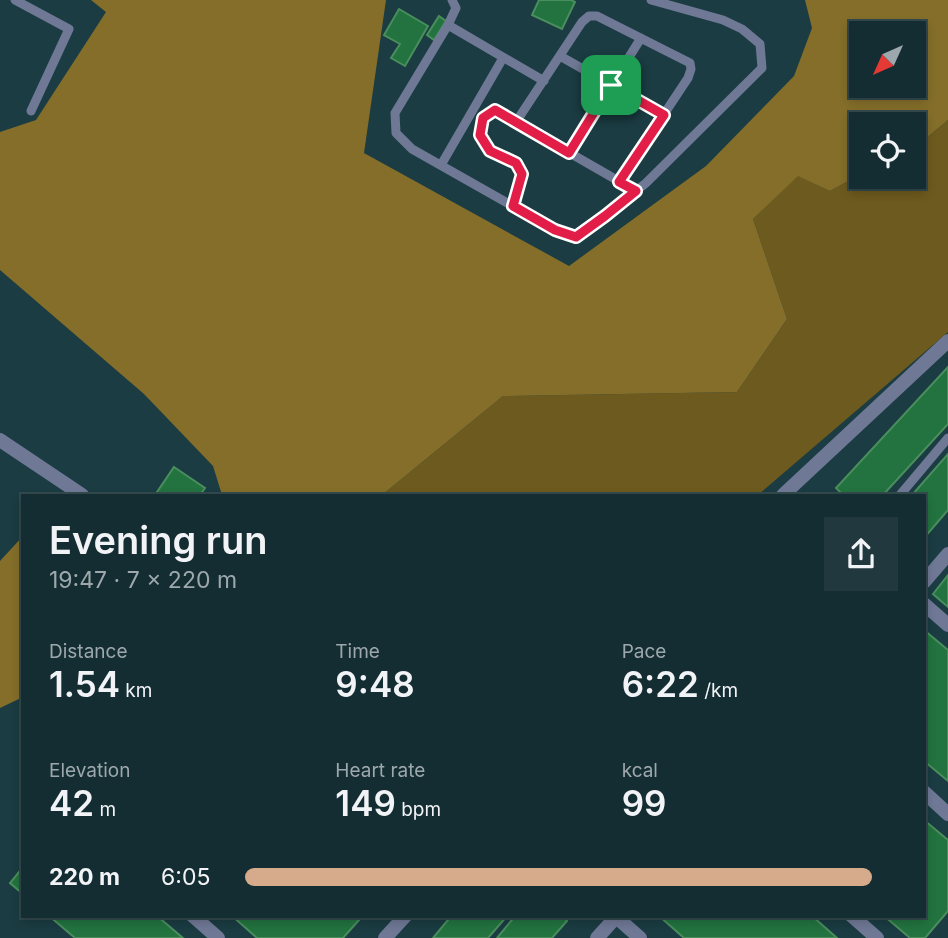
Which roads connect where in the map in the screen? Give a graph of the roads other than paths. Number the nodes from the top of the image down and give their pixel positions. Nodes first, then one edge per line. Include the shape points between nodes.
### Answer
1 (15, 0) edge
2 (452, 0) edge
3 (651, 0) edge
4 (448, 26) junction
5 (641, 38) junction
6 (560, 56) junction
7 (503, 58) junction
8 (544, 81) junction
9 (611, 85) junction
10 (31, 111) dead end
11 (664, 115) junction
12 (516, 122) junction
13 (569, 153) junction
14 (441, 165) junction
15 (619, 182) junction
16 (636, 191) junction
17 (513, 206) junction
18 (948, 341) edge
19 (948, 438) edge
20 (0, 440) edge
21 (790, 493) edge
22 (81, 494) edge
23 (901, 494) edge
24 (948, 554) edge
25 (926, 580) edge
26 (926, 606) edge
27 (948, 625) edge
28 (926, 794) edge
29 (948, 814) edge
30 (195, 918) edge
31 (403, 918) edge
32 (613, 918) edge
33 (617, 918) edge
34 (854, 918) edge
35 (218, 938) edge
36 (385, 938) edge
37 (597, 938) edge
38 (640, 938) edge
39 (877, 938) edge

1 - 10 lane via 69,29
2 - 4 lane via 456,8
3 - 16 lane via 742,29 760,44 762,68
4 - 7 lane
4 - 14 lane via 395,113 396,133 412,149
5 - 6 lane via 589,16
5 - 9 lane
5 - 11 lane via 690,63 688,78
6 - 8 lane
6 - 9 lane
7 - 8 lane
7 - 14 lane
8 - 12 lane
9 - 11 lane
9 - 13 lane
11 - 15 lane
12 - 13 lane
12 - 17 lane via 495,110 483,118 480,135 490,151 516,163 522,174
13 - 15 lane
14 - 17 lane
15 - 16 lane
16 - 17 lane via 576,237
18 - 21 street
19 - 23 lane
20 - 22 street
24 - 25 street
26 - 27 street
28 - 29 street
30 - 35 street
31 - 36 street
32 - 37 street
33 - 38 street
34 - 39 street

